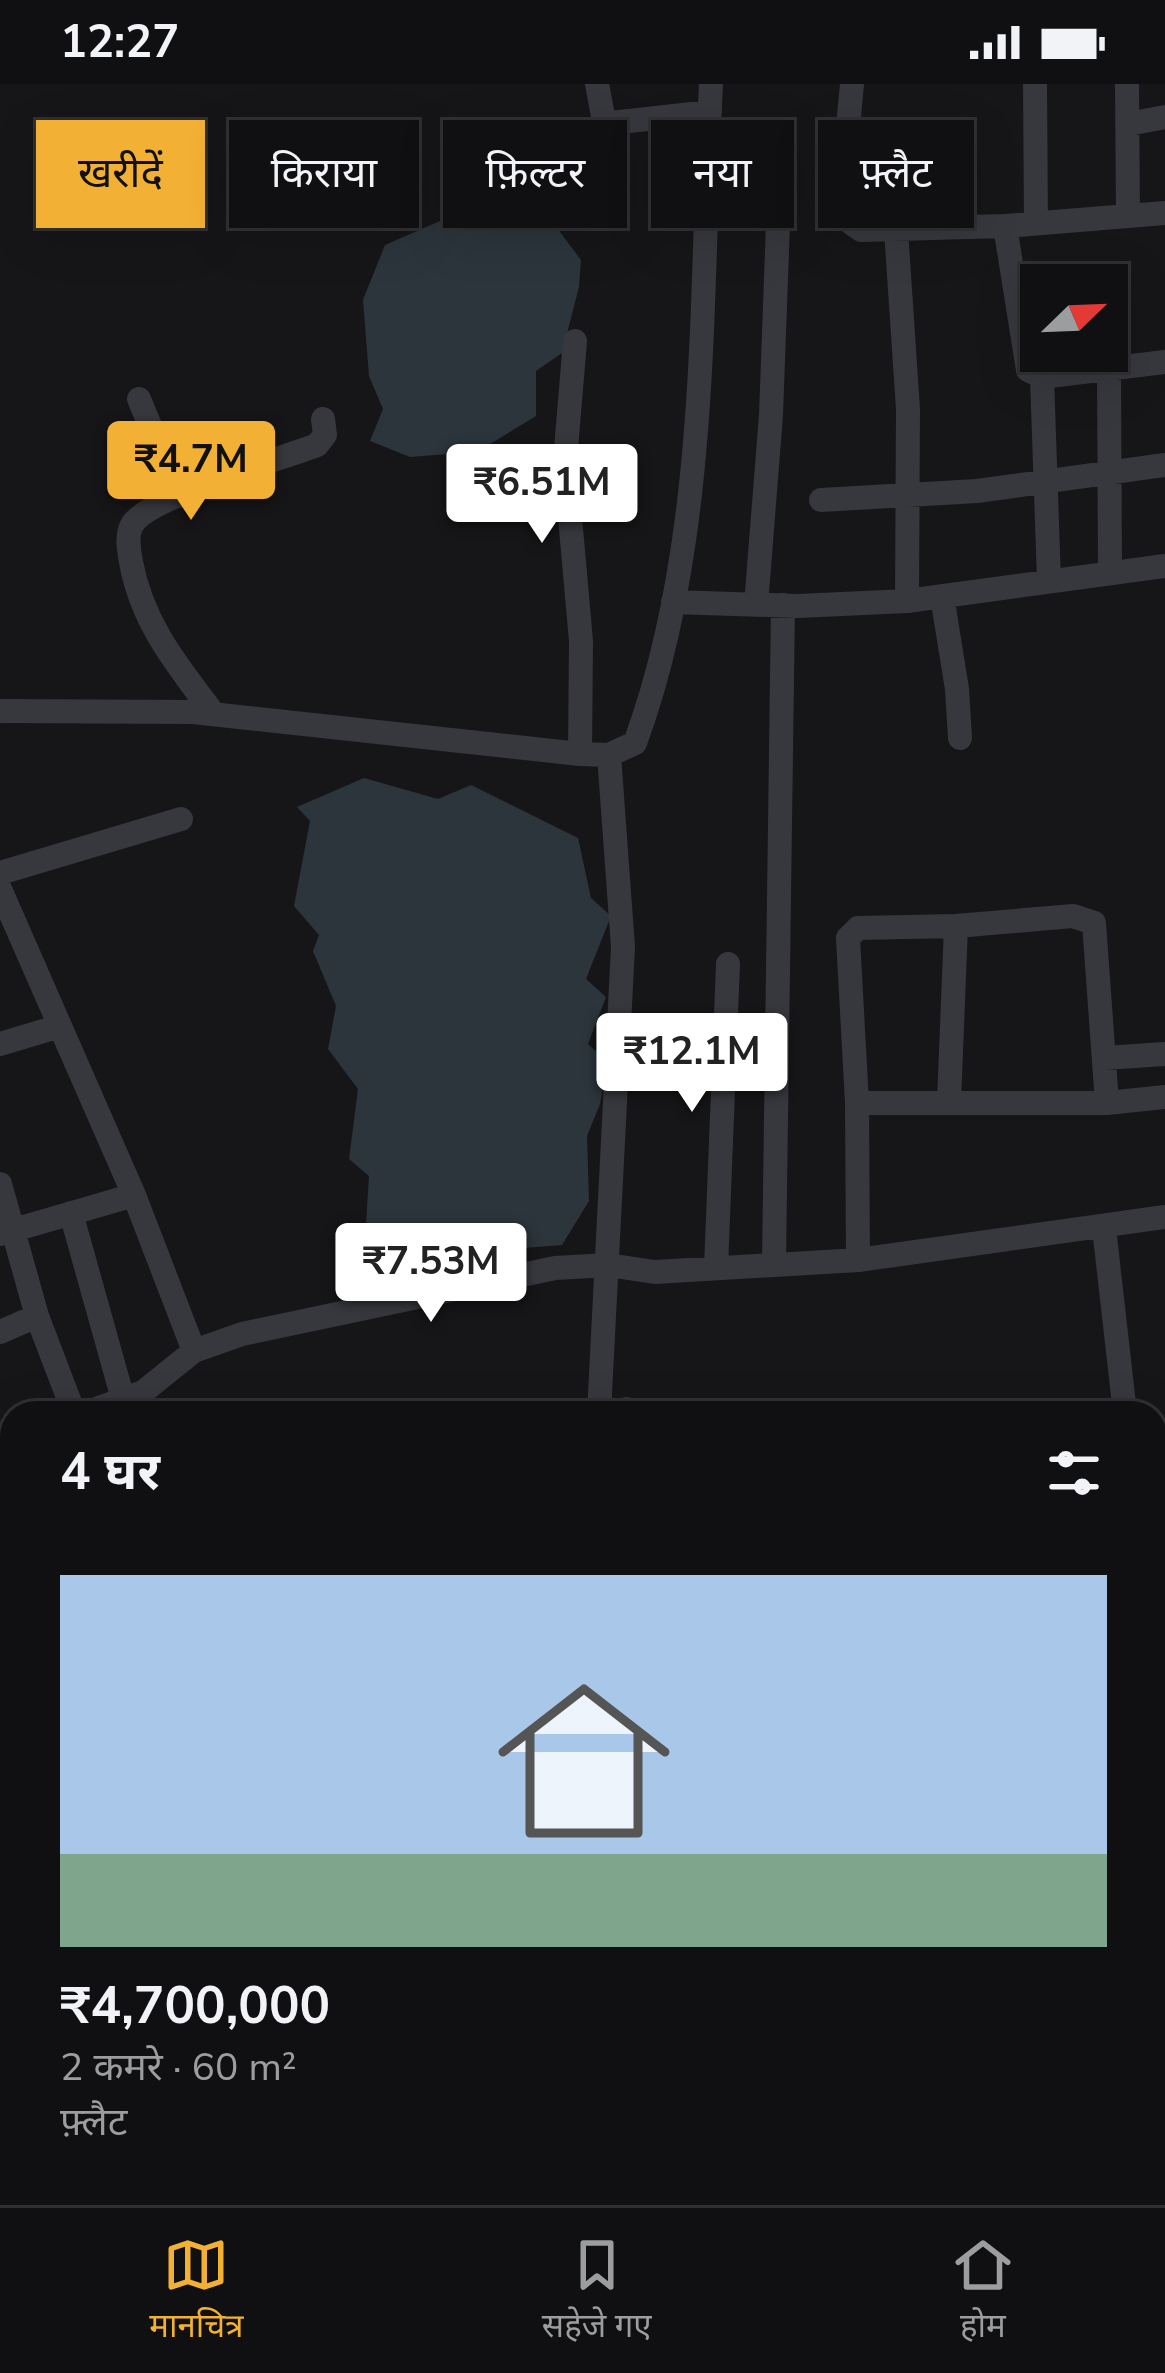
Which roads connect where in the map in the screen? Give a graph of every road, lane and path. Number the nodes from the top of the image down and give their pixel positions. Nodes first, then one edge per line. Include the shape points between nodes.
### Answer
1 (597, 84) edge
2 (711, 84) edge
3 (852, 84) edge
4 (1035, 84) edge
5 (1127, 84) edge
6 (710, 112) junction
7 (1165, 117) edge
8 (1127, 124) junction
9 (1165, 213) edge
10 (1128, 216) junction
11 (1036, 223) junction
12 (1005, 226) junction
13 (778, 228) edge
14 (896, 230) junction
15 (574, 341) dead end
16 (1165, 362) edge
17 (1128, 367) edge
18 (1083, 372) edge
19 (1108, 372) edge
20 (1042, 377) junction
21 (140, 399) dead end
22 (323, 419) dead end
23 (1165, 466) edge
24 (1111, 472) junction
25 (1044, 480) junction
26 (910, 495) junction
27 (179, 496) junction
28 (821, 500) dead end
29 (1165, 566) edge
30 (1110, 573) junction
31 (1049, 581) junction
32 (942, 596) junction
33 (908, 601) junction
34 (674, 602) junction
35 (755, 604) junction
36 (798, 606) junction
37 (0, 712) edge
38 (214, 714) junction
39 (960, 738) dead end
40 (580, 754) junction
41 (609, 755) junction
42 (181, 819) dead end
43 (0, 873) edge
44 (0, 890) edge
45 (956, 926) junction
46 (728, 964) dead end
47 (60, 1026) junction
48 (0, 1044) edge
49 (1165, 1054) edge
50 (1105, 1058) junction
51 (1165, 1096) edge
52 (949, 1102) junction
53 (857, 1103) junction
54 (1107, 1103) junction
55 (0, 1184) edge
56 (134, 1195) junction
57 (71, 1214) junction
58 (1165, 1217) edge
59 (1104, 1228) junction
60 (7, 1232) edge
61 (858, 1260) junction
62 (788, 1262) junction
63 (608, 1265) junction
64 (716, 1268) junction
65 (37, 1316) junction
66 (0, 1332) edge
67 (194, 1351) junction
68 (123, 1400) junction
69 (69, 1401) edge
70 (120, 1401) edge
71 (599, 1401) edge
72 (1124, 1401) edge

1 - 6 street via 611,123
2 - 6 street
3 - 14 street via 844,208 861,230
4 - 11 street
5 - 8 street
6 - 34 street via 701,364
7 - 8 street
8 - 10 street
9 - 10 street
10 - 11 street
11 - 12 street
12 - 14 street
12 - 20 street via 1024,359
13 - 35 street
14 - 26 street
15 - 40 street via 565,461 581,640
16 - 17 street
18 - 20 street
19 - 24 street
20 - 25 street
21 - 27 street
22 - 27 street via 317,445
23 - 24 street
24 - 25 street
24 - 30 street
25 - 26 street
25 - 31 street
26 - 28 street
26 - 33 street
27 - 38 street via 132,524 130,556 152,629
29 - 30 street
30 - 31 street
31 - 32 street
32 - 33 street
32 - 39 street
33 - 36 street
34 - 35 street
34 - 41 street via 635,743
35 - 36 street
36 - 62 street
37 - 38 street
38 - 40 street
40 - 41 street
41 - 63 street via 623,947
42 - 43 street
44 - 47 street
45 - 50 street via 1073,916 1094,923
45 - 52 street
45 - 53 street via 851,932
46 - 64 street
47 - 48 street
47 - 56 street
49 - 50 street
50 - 54 street
51 - 54 street
52 - 53 street
52 - 54 street
53 - 61 street
55 - 60 street
56 - 57 street
56 - 67 street
57 - 60 street
57 - 68 street
58 - 59 street
59 - 61 street
59 - 72 street
60 - 65 street
61 - 62 street
62 - 64 street
63 - 64 street
63 - 67 street via 555,1268
63 - 71 street
65 - 66 street
65 - 69 street
67 - 68 street
68 - 70 street

